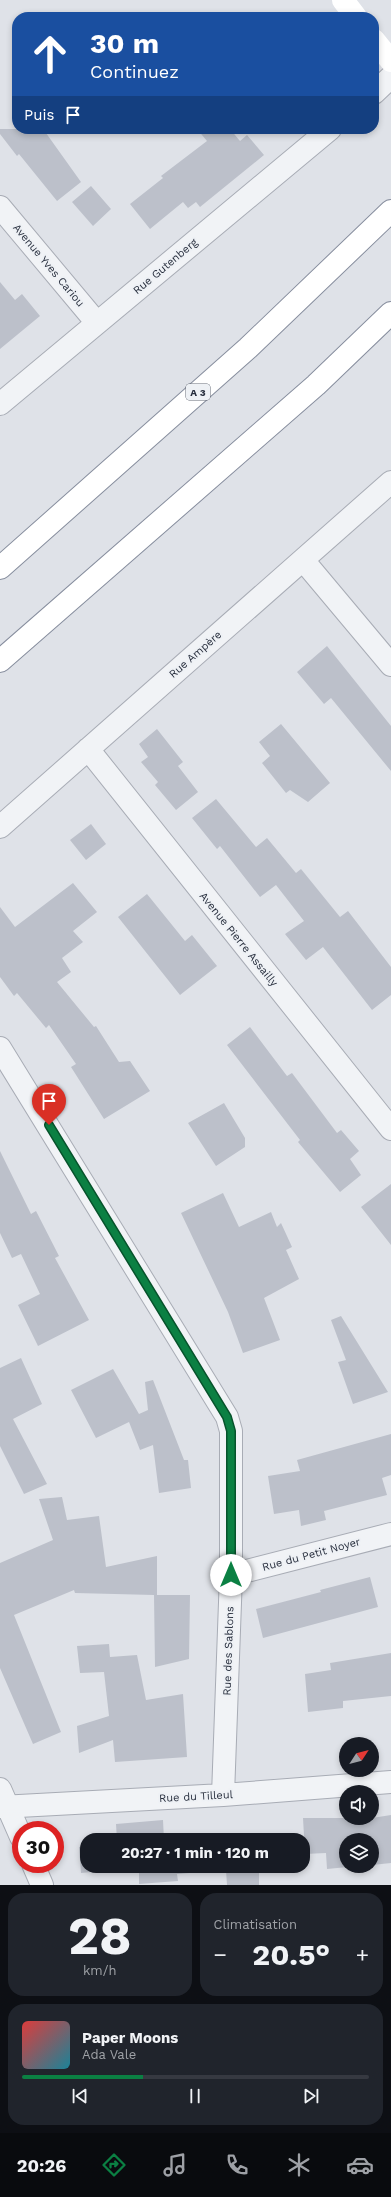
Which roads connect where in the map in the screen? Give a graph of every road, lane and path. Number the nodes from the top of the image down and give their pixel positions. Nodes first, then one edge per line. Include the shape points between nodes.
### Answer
1 (343, 0) edge
2 (352, 12) edge
3 (379, 46) edge
4 (391, 61) edge
5 (391, 77) edge
6 (379, 88) edge
7 (324, 134) edge
8 (0, 207) edge
9 (391, 211) edge
10 (391, 313) edge
11 (97, 323) junction
12 (0, 404) edge
13 (391, 482) edge
14 (303, 560) junction
15 (0, 568) edge
16 (0, 661) edge
17 (391, 665) edge
18 (88, 748) junction
19 (0, 827) edge
20 (4, 1053) edge
21 (391, 1129) edge
22 (391, 1534) edge
23 (231, 1575) junction
24 (391, 1782) edge
25 (222, 1795) junction
26 (3, 1801) edge
27 (13, 1821) edge
28 (37, 1873) edge
29 (42, 1885) edge

1 - 2 main road
3 - 4 main road
5 - 6 street
7 - 11 street, Rue Gutenberg
8 - 11 street, Avenue Yves Cariou
9 - 15 main road, A 3 via 248,348
10 - 16 main road via 316,385
11 - 12 street, Rue Gutenberg
13 - 14 street, Rue Ampère
14 - 17 street
14 - 18 street, Rue Ampère
18 - 19 street, Rue Ampère
18 - 21 street, Avenue Pierre Assailly
20 - 23 street, Rue des Sablons via 227,1417 231,1431
22 - 23 street, Rue du Petit Noyer
23 - 25 street, Rue des Sablons
24 - 25 street, Rue du Tilleul
25 - 26 street, Rue du Tilleul
26 - 27 street
28 - 29 street

